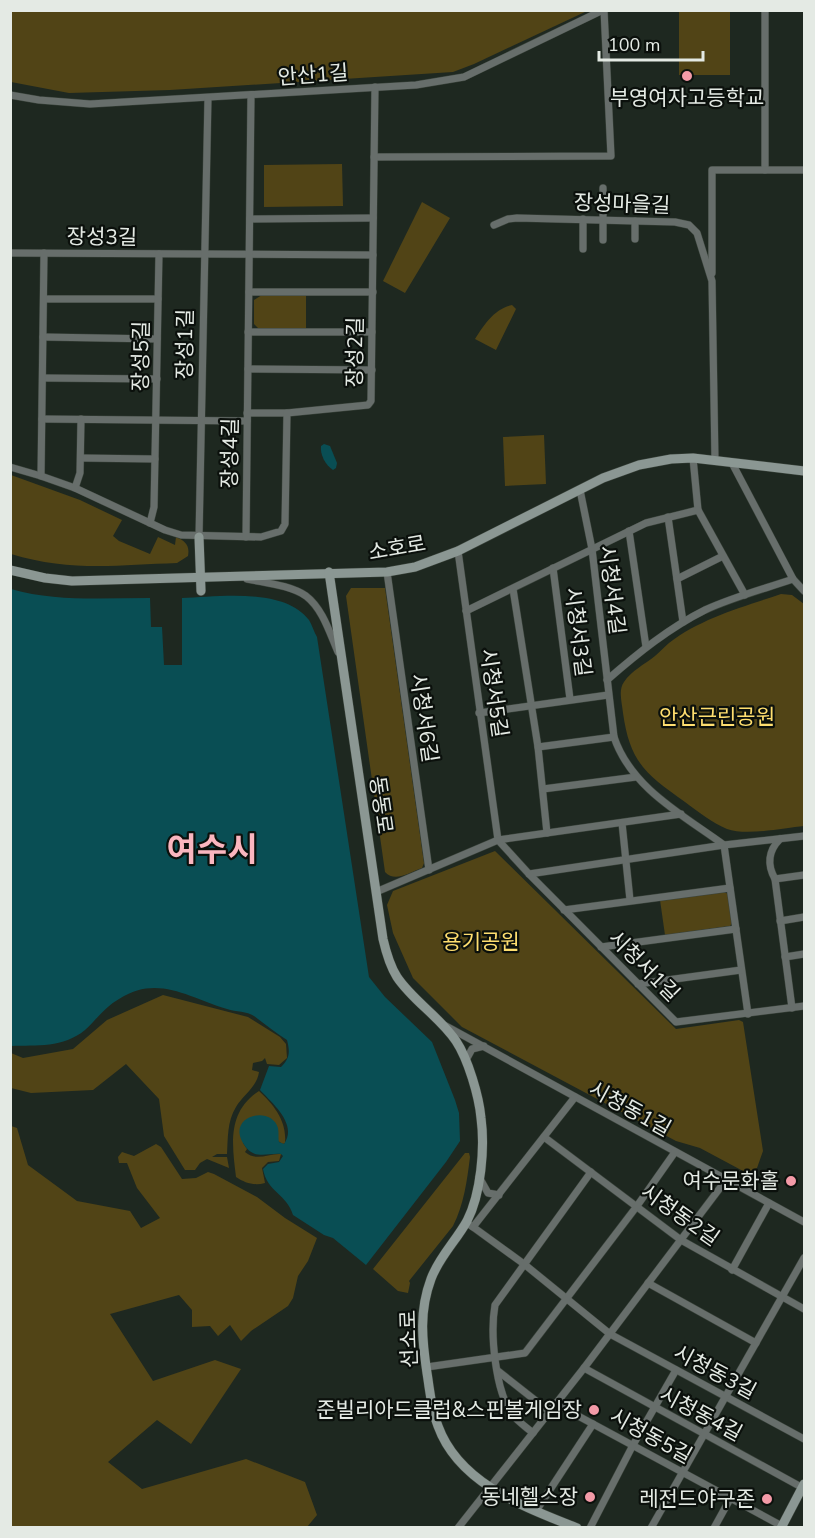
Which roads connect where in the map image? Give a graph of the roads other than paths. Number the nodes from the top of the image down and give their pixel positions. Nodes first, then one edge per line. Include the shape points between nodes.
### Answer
1 (603, 10) edge
2 (765, 10) edge
3 (375, 87) junction
4 (10, 95) edge
5 (251, 95) junction
6 (208, 98) junction
7 (374, 157) junction
8 (765, 170) junction
9 (804, 170) edge
10 (603, 188) dead end
11 (373, 218) junction
12 (250, 219) junction
13 (583, 219) junction
14 (603, 220) junction
15 (635, 221) junction
16 (494, 225) dead end
17 (635, 239) dead end
18 (603, 240) dead end
19 (583, 249) dead end
20 (10, 253) edge
21 (45, 253) junction
22 (159, 254) junction
23 (204, 254) junction
24 (249, 255) junction
25 (373, 255) junction
26 (712, 281) junction
27 (249, 292) junction
28 (373, 292) junction
29 (44, 299) junction
30 (158, 299) junction
31 (248, 332) junction
32 (372, 332) junction
33 (43, 338) junction
34 (157, 339) junction
35 (248, 369) junction
36 (372, 370) junction
37 (43, 378) junction
38 (157, 379) junction
39 (287, 413) junction
40 (247, 417) junction
41 (42, 419) junction
42 (81, 419) junction
43 (156, 420) junction
44 (201, 420) junction
45 (81, 458) junction
46 (693, 458) junction
47 (155, 459) junction
48 (715, 461) junction
49 (732, 463) junction
50 (10, 467) edge
51 (804, 471) edge
52 (41, 476) junction
53 (75, 488) junction
54 (580, 490) junction
55 (698, 510) junction
56 (668, 516) junction
57 (150, 523) junction
58 (629, 531) junction
59 (199, 537) junction
60 (246, 537) junction
61 (592, 549) junction
62 (458, 551) junction
63 (723, 556) junction
64 (553, 568) junction
65 (10, 570) edge
66 (329, 572) junction
67 (387, 572) junction
68 (230, 575) junction
69 (199, 576) junction
70 (677, 579) junction
71 (793, 579) junction
72 (513, 589) junction
73 (201, 591) dead end
74 (804, 591) edge
75 (745, 595) junction
76 (466, 611) junction
77 (683, 622) junction
78 (646, 646) junction
79 (342, 661) junction
80 (607, 680) junction
81 (608, 695) junction
82 (570, 699) junction
83 (531, 705) junction
84 (479, 713) junction
85 (614, 737) junction
86 (538, 747) junction
87 (636, 777) junction
88 (543, 789) junction
89 (681, 814) junction
90 (622, 823) junction
91 (548, 833) junction
92 (804, 836) edge
93 (780, 839) junction
94 (498, 840) junction
95 (724, 845) junction
96 (626, 860) junction
97 (429, 870) junction
98 (529, 874) junction
99 (804, 875) edge
100 (775, 879) junction
101 (730, 888) junction
102 (376, 892) junction
103 (630, 900) junction
104 (564, 910) junction
105 (804, 917) edge
106 (780, 921) junction
107 (736, 929) junction
108 (601, 946) junction
109 (804, 954) edge
110 (785, 957) junction
111 (741, 970) junction
112 (638, 984) junction
113 (804, 1006) edge
114 (792, 1008) junction
115 (748, 1014) junction
116 (441, 1024) junction
117 (484, 1046) junction
118 (465, 1063) junction
119 (575, 1097) junction
120 (544, 1137) junction
121 (675, 1152) junction
122 (591, 1172) junction
123 (479, 1177) junction
124 (726, 1180) junction
125 (500, 1195) junction
126 (769, 1203) junction
127 (637, 1206) junction
128 (804, 1222) edge
129 (469, 1225) junction
130 (681, 1240) junction
131 (804, 1258) edge
132 (524, 1264) junction
133 (732, 1270) junction
134 (648, 1283) junction
135 (782, 1297) junction
136 (568, 1299) junction
137 (804, 1309) edge
138 (610, 1334) junction
139 (756, 1343) junction
140 (496, 1357) junction
141 (426, 1367) junction
142 (584, 1368) junction
143 (675, 1370) junction
144 (498, 1371) junction
145 (726, 1396) junction
146 (556, 1404) junction
147 (654, 1408) junction
148 (550, 1412) junction
149 (593, 1424) junction
150 (533, 1433) junction
151 (703, 1435) junction
152 (804, 1438) edge
153 (633, 1445) junction
154 (682, 1472) junction
155 (804, 1486) edge
156 (491, 1488) junction
157 (730, 1499) junction
158 (536, 1511) junction
159 (458, 1527) edge
160 (577, 1527) edge
161 (590, 1527) edge
162 (651, 1527) edge
163 (714, 1527) edge
164 (781, 1527) edge

1 - 3 street, 안산1길 via 464,76 416,86
1 - 7 street via 611,156
2 - 8 street
3 - 5 street, 안산1길
3 - 7 street, 장성2길
4 - 6 street, 안산1길 via 90,104
5 - 6 street, 안산1길
5 - 12 street, 장성4길
6 - 23 street, 장성1길
7 - 11 street, 장성2길
8 - 9 street
8 - 26 street, 장성마을길 via 712,170
10 - 14 street
11 - 12 street
11 - 25 street, 장성2길
12 - 24 street, 장성4길
13 - 14 street, 장성마을길
13 - 16 street, 장성마을길 via 517,218
13 - 19 street
14 - 15 street, 장성마을길
14 - 18 street
15 - 17 street
15 - 26 street, 장성마을길 via 679,223 693,229
20 - 21 street
21 - 22 street, 장성3길
21 - 29 street, 장성3길
22 - 23 street, 장성3길
22 - 30 street, 장성5길
23 - 24 street, 장성3길
23 - 44 street, 장성1길
24 - 25 street, 장성3길
24 - 27 street, 장성4길
25 - 28 street, 장성2길
26 - 48 street, 장성마을길
27 - 28 street
27 - 31 street, 장성4길
28 - 32 street, 장성2길
29 - 30 street
29 - 33 street, 장성3길
30 - 34 street, 장성5길
31 - 32 street
31 - 35 street, 장성4길
32 - 36 street, 장성2길
33 - 34 street
33 - 37 street, 장성3길
34 - 38 street, 장성5길
35 - 36 street
35 - 40 street, 장성4길
36 - 39 street, 장성2길 via 368,405
37 - 38 street
37 - 41 street, 장성3길
38 - 43 street, 장성5길
39 - 40 street
39 - 60 street via 284,527 275,534
40 - 44 street
40 - 60 street, 장성4길
41 - 42 street
41 - 52 street, 장성3길
42 - 43 street
42 - 45 street
43 - 44 street
43 - 47 street, 장성5길
44 - 59 street, 장성1길
45 - 47 street
45 - 53 street
46 - 48 street, 소호로
46 - 54 street, 소호로 via 639,465
46 - 55 street
47 - 57 street, 장성5길
48 - 49 street, 소호로
49 - 51 street, 소호로
49 - 71 street
50 - 52 street
52 - 53 street
53 - 57 street
54 - 61 street, 시청서4길
54 - 62 street, 소호로
55 - 56 street, 시청서3길
55 - 63 street
56 - 58 street, 시청서3길
56 - 70 street
57 - 59 street via 181,535
58 - 61 street, 시청서3길
58 - 78 street
59 - 60 street
59 - 69 street, 장성1길
61 - 64 street, 시청서3길
61 - 80 street, 시청서4길
62 - 67 street, 소호로 via 415,567
62 - 76 street, 시청서5길
63 - 70 street
63 - 75 street
64 - 72 street, 시청서3길
64 - 82 street, 시청서3길
65 - 69 street, 소호로 via 72,581
66 - 67 street, 소호로
66 - 68 street, 소호로
66 - 79 street, 동동로
67 - 97 street, 시청서6길
68 - 69 street, 소호로
68 - 79 street via 305,596 320,612
69 - 73 street, 장성1길
70 - 77 street
71 - 74 street
71 - 75 street
72 - 76 street, 시청서3길
72 - 83 street
75 - 77 street
76 - 84 street, 시청서5길
77 - 78 street
78 - 80 street
79 - 102 street, 동동로
80 - 81 street, 시청서4길
81 - 82 street
81 - 85 street, 시청서4길
82 - 83 street
83 - 84 street
83 - 86 street
84 - 94 street, 시청서5길
85 - 86 street
85 - 87 street, 시청서4길
86 - 88 street
87 - 88 street
87 - 89 street, 시청서4길
88 - 91 street
89 - 90 street
89 - 95 street, 시청서4길
90 - 91 street
90 - 96 street
91 - 94 street
92 - 93 street
93 - 95 street
93 - 100 street via 770,853
94 - 97 street
94 - 98 street, 시청서1길
95 - 96 street
95 - 101 street
96 - 98 street
96 - 103 street
97 - 102 street
98 - 104 street, 시청서1길
99 - 100 street
100 - 106 street
101 - 103 street
101 - 107 street
102 - 116 street, 동동로 via 382,939 392,966 407,990
103 - 104 street
104 - 108 street, 시청서1길
105 - 106 street
106 - 110 street
107 - 108 street
107 - 111 street
108 - 112 street, 시청서1길
109 - 110 street
110 - 114 street
111 - 112 street
111 - 115 street
112 - 115 street, 시청서1길 via 676,1022
113 - 114 street, 시청서1길
114 - 115 street, 시청서1길
116 - 117 street, 시청동1길
116 - 118 street, 선소로 via 456,1042
117 - 118 street via 470,1052
117 - 119 street, 시청동1길
118 - 123 street, 선소로 via 481,1117
119 - 120 street
119 - 121 street, 시청동1길
120 - 122 street, 시청동2길
120 - 125 street
121 - 124 street, 시청동1길
121 - 127 street
122 - 127 street, 시청동2길
122 - 132 street
123 - 125 street via 488,1193
123 - 129 street, 선소로
124 - 126 street, 시청동1길
124 - 130 street
125 - 129 street
126 - 128 street, 시청동1길
126 - 133 street
127 - 130 street, 시청동2길
127 - 136 street
129 - 132 street, 시청동3길
129 - 141 street, 선소로 via 441,1259 426,1295 422,1324
130 - 133 street, 시청동2길
130 - 134 street
131 - 135 street
132 - 136 street, 시청동3길
132 - 140 street via 495,1305 492,1328
133 - 135 street, 시청동2길
134 - 138 street
134 - 139 street
135 - 137 street, 시청동2길
135 - 139 street
136 - 138 street, 시청동3길
136 - 140 street via 525,1353
138 - 142 street
138 - 143 street, 시청동3길
139 - 145 street
140 - 141 street
140 - 144 street
141 - 156 street, 선소로 via 438,1428 449,1448
142 - 146 street
142 - 147 street, 시청동4길
143 - 145 street, 시청동3길
143 - 147 street
144 - 148 street
144 - 150 street via 509,1409
145 - 151 street
145 - 152 street, 시청동3길
146 - 148 street
146 - 149 street, 시청동5길
147 - 151 street, 시청동4길
147 - 153 street
148 - 150 street
149 - 153 street, 시청동5길
149 - 158 street
150 - 156 street
151 - 154 street
151 - 155 street, 시청동4길
153 - 154 street, 시청동5길
153 - 161 street
154 - 157 street, 시청동5길
154 - 162 street
155 - 164 street
156 - 158 street, 선소로
156 - 159 street
157 - 163 street
157 - 164 street, 시청동5길
158 - 160 street, 선소로

